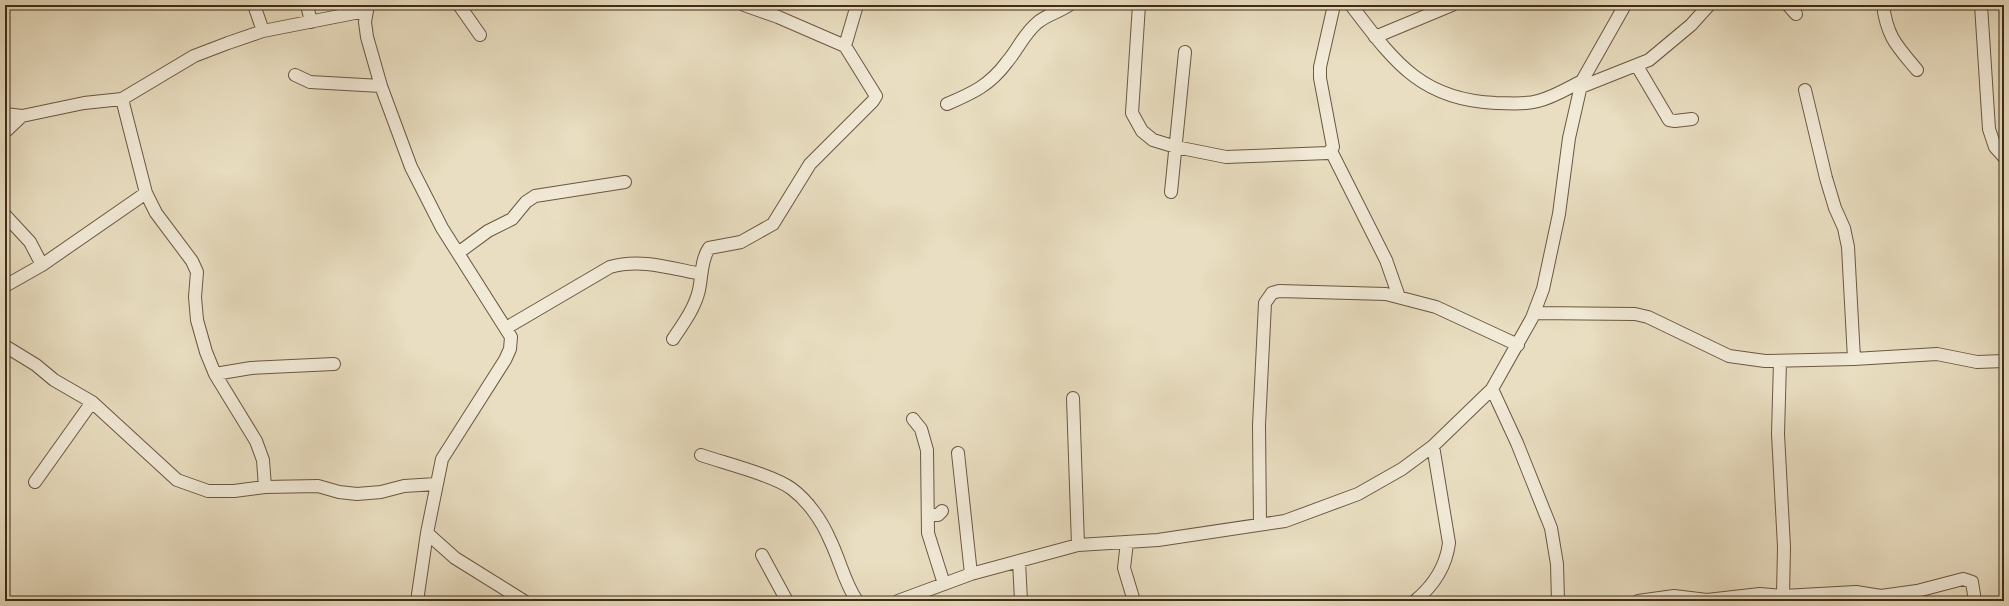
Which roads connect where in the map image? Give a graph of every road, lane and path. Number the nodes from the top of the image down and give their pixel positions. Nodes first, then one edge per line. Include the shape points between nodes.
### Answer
1 (254, 5) edge
2 (307, 5) edge
3 (459, 5) edge
4 (744, 5) edge
5 (857, 5) edge
6 (1070, 5) edge
7 (1139, 5) edge
8 (1334, 5) edge
9 (1351, 5) edge
10 (1452, 5) edge
11 (1625, 5) edge
12 (1709, 5) edge
13 (1788, 5) edge
14 (1883, 5) edge
15 (1980, 5) edge
16 (367, 8) edge
17 (1796, 14) dead end
18 (312, 22) junction
19 (263, 31) junction
20 (480, 35) dead end
21 (1376, 37) junction
22 (844, 46) junction
23 (1185, 52) dead end
24 (1637, 66) junction
25 (1917, 70) dead end
26 (295, 75) dead end
27 (1582, 84) junction
28 (381, 86) junction
29 (1805, 90) dead end
30 (122, 99) junction
31 (947, 104) dead end
32 (5, 114) edge
33 (22, 116) junction
34 (1692, 119) dead end
35 (5, 132) edge
36 (1176, 147) junction
37 (1331, 151) junction
38 (2004, 157) edge
39 (625, 182) dead end
40 (1171, 192) dead end
41 (146, 193) junction
42 (5, 215) edge
43 (458, 253) junction
44 (42, 265) junction
45 (700, 274) junction
46 (5, 286) edge
47 (1399, 297) junction
48 (1534, 313) junction
49 (506, 328) junction
50 (673, 339) dead end
51 (1518, 345) junction
52 (5, 346) edge
53 (1854, 359) junction
54 (1780, 361) junction
55 (2004, 361) edge
56 (334, 364) dead end
57 (215, 374) junction
58 (1492, 390) junction
59 (1073, 398) dead end
60 (92, 402) junction
61 (913, 419) dead end
62 (1433, 446) junction
63 (958, 453) dead end
64 (700, 455) dead end
65 (35, 482) dead end
66 (436, 484) junction
67 (265, 487) junction
68 (942, 511) dead end
69 (928, 515) junction
70 (1260, 524) junction
71 (427, 533) junction
72 (1127, 542) junction
73 (1078, 545) junction
74 (762, 555) dead end
75 (1019, 561) junction
76 (971, 574) junction
77 (944, 584) junction
78 (1783, 596) junction
79 (1760, 598) edge
80 (1675, 599) edge
81 (417, 601) edge
82 (524, 601) edge
83 (787, 601) edge
84 (857, 601) edge
85 (898, 601) edge
86 (1021, 601) edge
87 (1134, 601) edge
88 (1415, 601) edge
89 (1558, 601) edge
90 (1638, 601) edge
91 (1975, 601) edge

1 - 19 street
2 - 18 street
3 - 20 street
4 - 22 street
5 - 22 street
6 - 31 street via 1038,22 989,83
7 - 36 street via 1132,113 1147,137
8 - 37 street via 1320,67 1333,147
9 - 21 street
10 - 21 street
11 - 27 street
12 - 24 street via 1692,24 1658,53
13 - 17 street
14 - 25 street via 1892,41
15 - 38 street via 1989,129 1995,147
16 - 18 street
16 - 28 street via 367,37
18 - 19 street
19 - 30 street via 194,56
21 - 27 street via 1385,49 1425,85 1460,98 1528,104
22 - 45 street via 875,93 873,101 810,164 773,224 741,242 709,248
23 - 36 street
24 - 27 street
24 - 34 street via 1670,120
26 - 28 street via 310,82
27 - 48 street via 1569,138 1559,214 1543,289
28 - 43 street via 411,167
29 - 53 street via 1826,178 1848,247
30 - 33 street via 84,103
30 - 41 street
32 - 33 street
33 - 35 street
36 - 37 street via 1226,157 1307,155
36 - 40 street
37 - 47 street via 1386,260
39 - 43 street via 535,196 526,202 512,219 488,231
41 - 44 street
41 - 57 street via 156,213 192,261 197,272 197,320
42 - 44 street via 30,242
43 - 49 street
44 - 46 street
45 - 49 street via 652,264 625,262 610,267
45 - 50 street via 699,290 694,303
47 - 51 street via 1436,307
47 - 70 street via 1386,294 1279,292 1268,297 1265,303 1261,364
48 - 51 street
48 - 54 street via 1635,314 1663,323 1729,356
49 - 66 street via 511,342 505,360 442,459
51 - 58 street
52 - 60 street via 36,365 54,380
53 - 54 street
53 - 55 street via 1937,354 1977,362
54 - 78 street via 1778,434 1784,547
56 - 57 street via 251,368
57 - 67 street via 256,441 263,460
58 - 62 street
58 - 89 street via 1551,528 1557,564
59 - 73 street
60 - 65 street
60 - 67 street via 177,480 208,491
61 - 69 street via 920,429 927,450
62 - 70 street via 1402,469 1358,494 1285,521
62 - 88 street via 1449,543 1442,570 1425,593
63 - 76 street
64 - 84 street via 774,480 792,489 822,524
66 - 67 street via 404,486 382,492 357,494 318,486
66 - 71 street
68 - 69 street via 938,515
69 - 77 street via 928,533
70 - 72 street via 1158,540
71 - 81 street
71 - 82 street via 455,558
72 - 73 street
72 - 87 street via 1124,568
73 - 75 street
74 - 83 street
75 - 76 street
75 - 86 street
76 - 77 street
77 - 85 street
78 - 79 street
78 - 91 street via 1856,592 1881,596 1918,591 1963,579 1972,582
79 - 80 street
80 - 90 street

